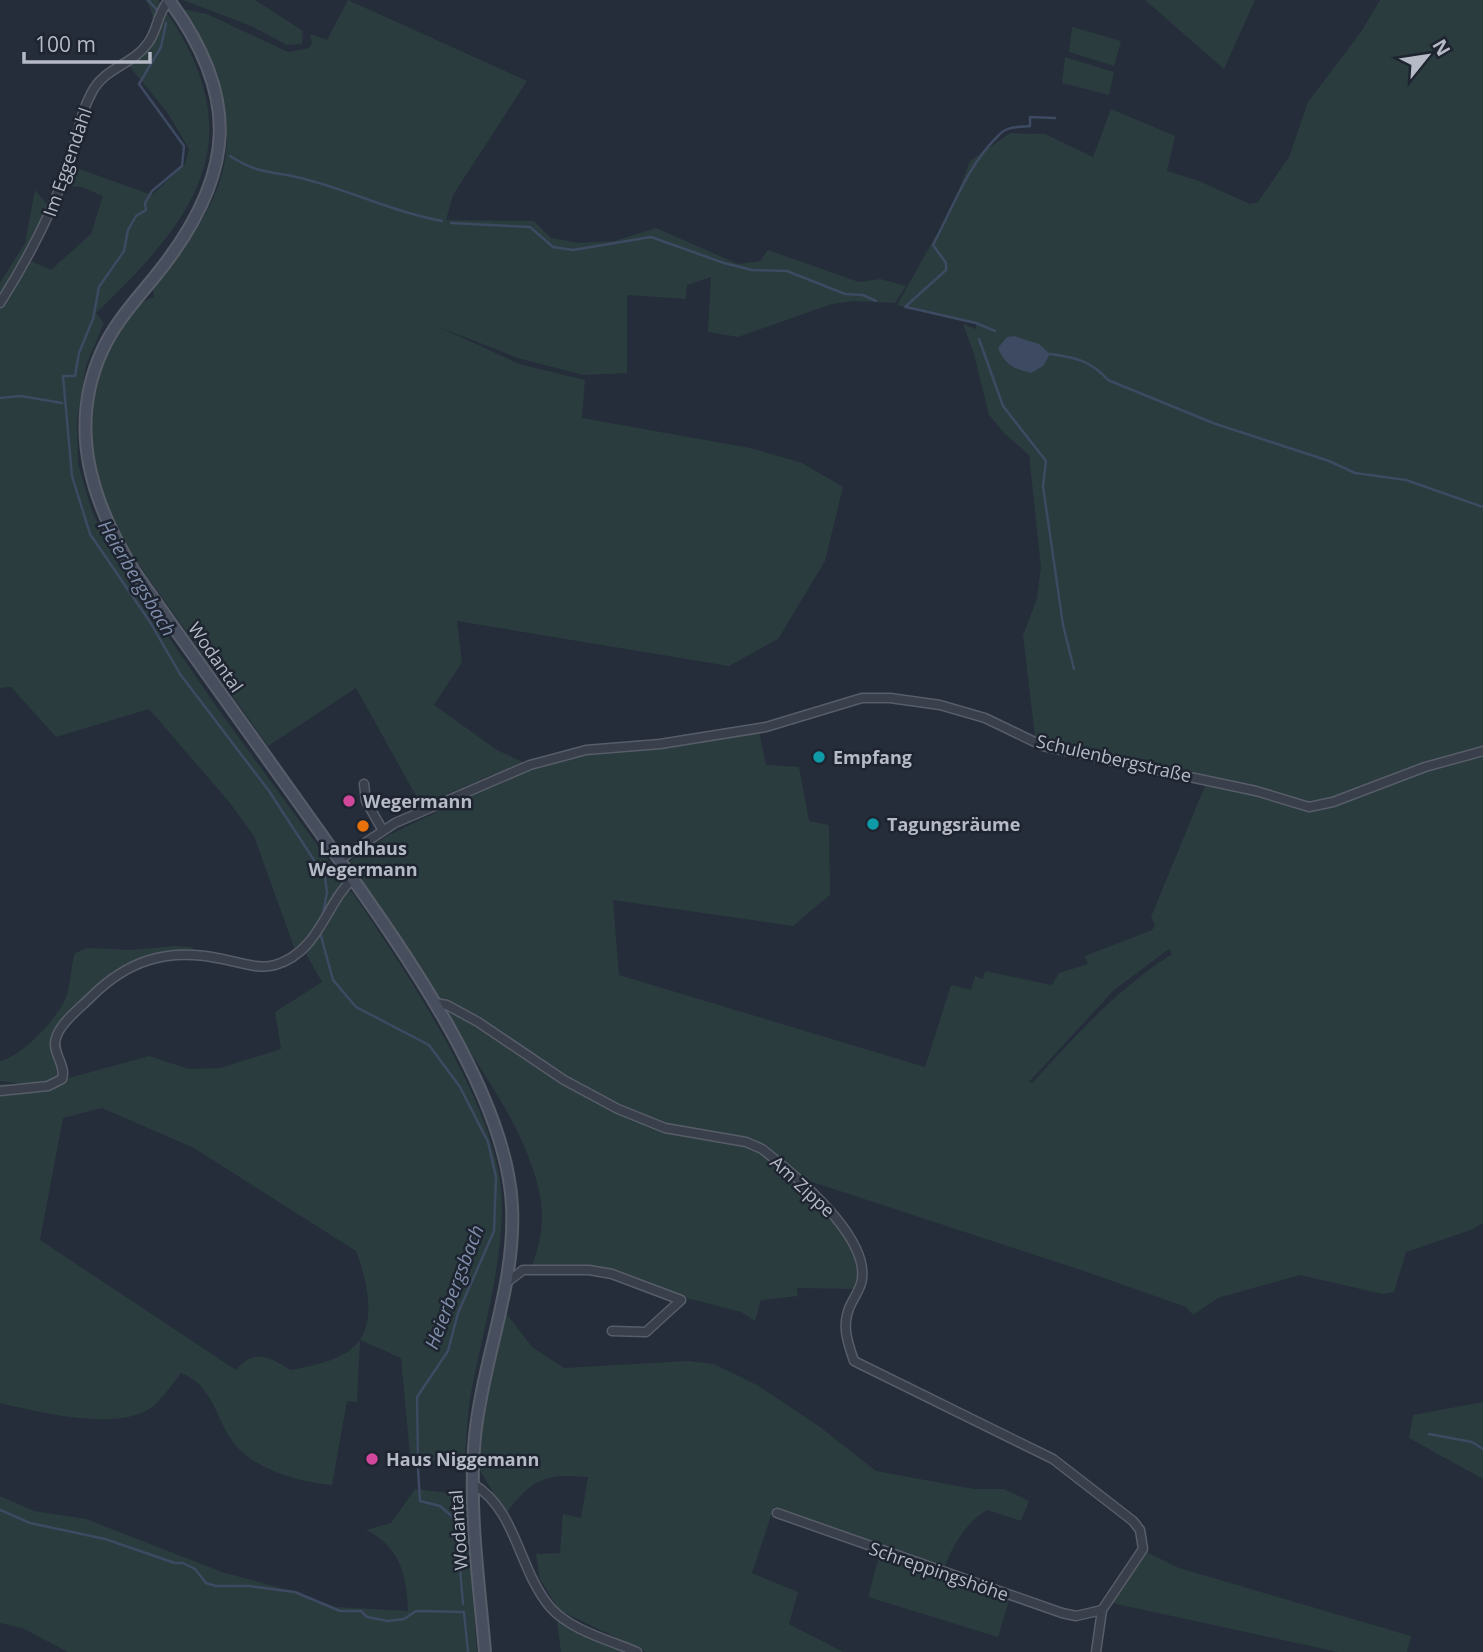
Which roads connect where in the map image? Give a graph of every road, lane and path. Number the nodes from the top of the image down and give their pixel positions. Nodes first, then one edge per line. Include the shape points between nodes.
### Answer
1 (169, 0) edge
2 (0, 303) edge
3 (1483, 751) edge
4 (364, 784) dead end
5 (382, 830) junction
6 (339, 860) junction
7 (353, 879) junction
8 (435, 1003) junction
9 (0, 1091) edge
10 (506, 1283) junction
11 (611, 1331) dead end
12 (473, 1484) junction
13 (777, 1513) dead end
14 (1102, 1610) junction
15 (485, 1652) edge
16 (637, 1652) edge
17 (1096, 1652) edge

1 - 2 street, Im Eggendahl via 146,47 106,72 92,92 49,215
1 - 6 main road, Wodantal via 212,79 219,110 219,153 198,215 116,324 99,356 86,410 88,465 103,513 134,571
3 - 5 street, Schulenbergstraße via 1309,807 1256,790 1043,746 985,718 940,705 862,698 766,727 564,755 497,777
4 - 5 street via 366,801
5 - 6 street, Schulenbergstraße
6 - 7 main road, Wodantal
7 - 8 main road, Wodantal
7 - 9 street via 319,931 296,954 274,965 186,956 140,960 120,971 58,1032 54,1045 64,1072 60,1080 48,1086
8 - 10 main road, Wodantal via 484,1099 502,1146 512,1204
8 - 14 street, Am Zippe via 478,1022 618,1110 665,1128 746,1142 781,1164 840,1221 861,1266 861,1284 845,1321 854,1361 1053,1459 1140,1530 1141,1554
10 - 11 street via 523,1270 589,1270 681,1300 646,1332
10 - 12 main road, Wodantal via 481,1394
12 - 15 main road, Wodantal
12 - 16 street via 501,1509 550,1607 577,1626
13 - 14 street, Schreppingshöhe via 1062,1613 1076,1616
14 - 17 street, Am Zippe

